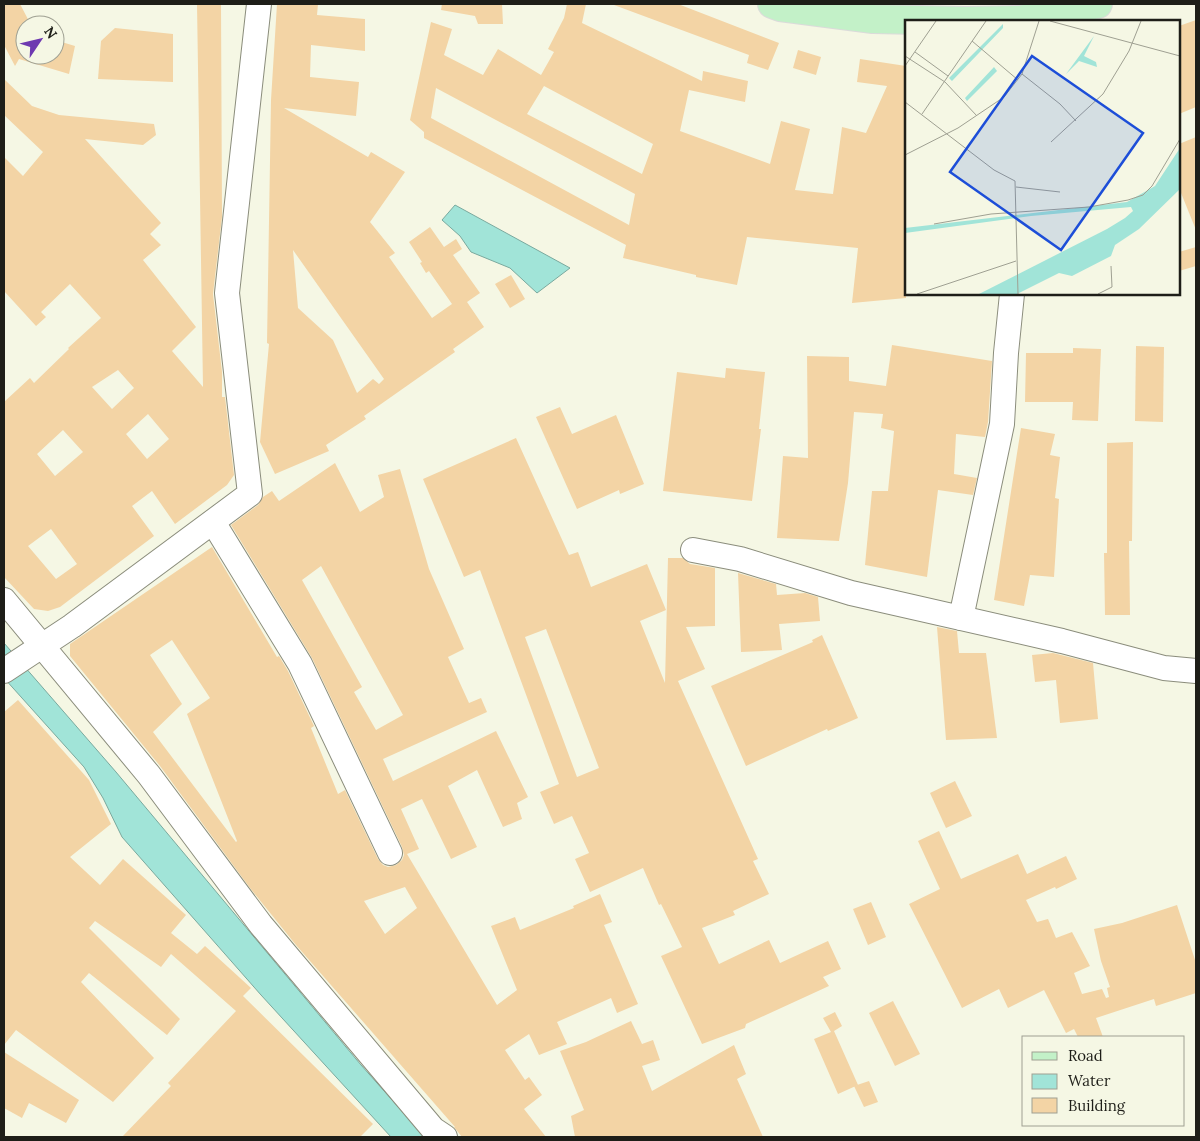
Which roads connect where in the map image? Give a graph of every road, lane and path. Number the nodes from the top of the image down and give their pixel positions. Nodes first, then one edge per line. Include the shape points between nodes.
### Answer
1 (259, 4) edge
2 (772, 4) edge
3 (966, 4) edge
4 (1098, 4) edge
5 (919, 20) edge
6 (965, 20) edge
7 (1025, 20) edge
8 (1012, 295) edge
9 (213, 522) junction
10 (693, 550) dead end
11 (4, 600) edge
12 (961, 618) junction
13 (43, 645) junction
14 (12, 665) edge
15 (1196, 671) edge
16 (390, 853) dead end
17 (445, 1137) edge

1 - 9 street via 227,293 250,494
2 - 5 main road via 873,19
3 - 6 street
4 - 7 main road
8 - 12 street via 1002,424
9 - 13 street
9 - 16 street via 300,664
10 - 12 street via 740,559 851,593
11 - 13 street
12 - 15 street via 1164,668
13 - 14 street
13 - 17 street via 149,775 261,925 433,1129

